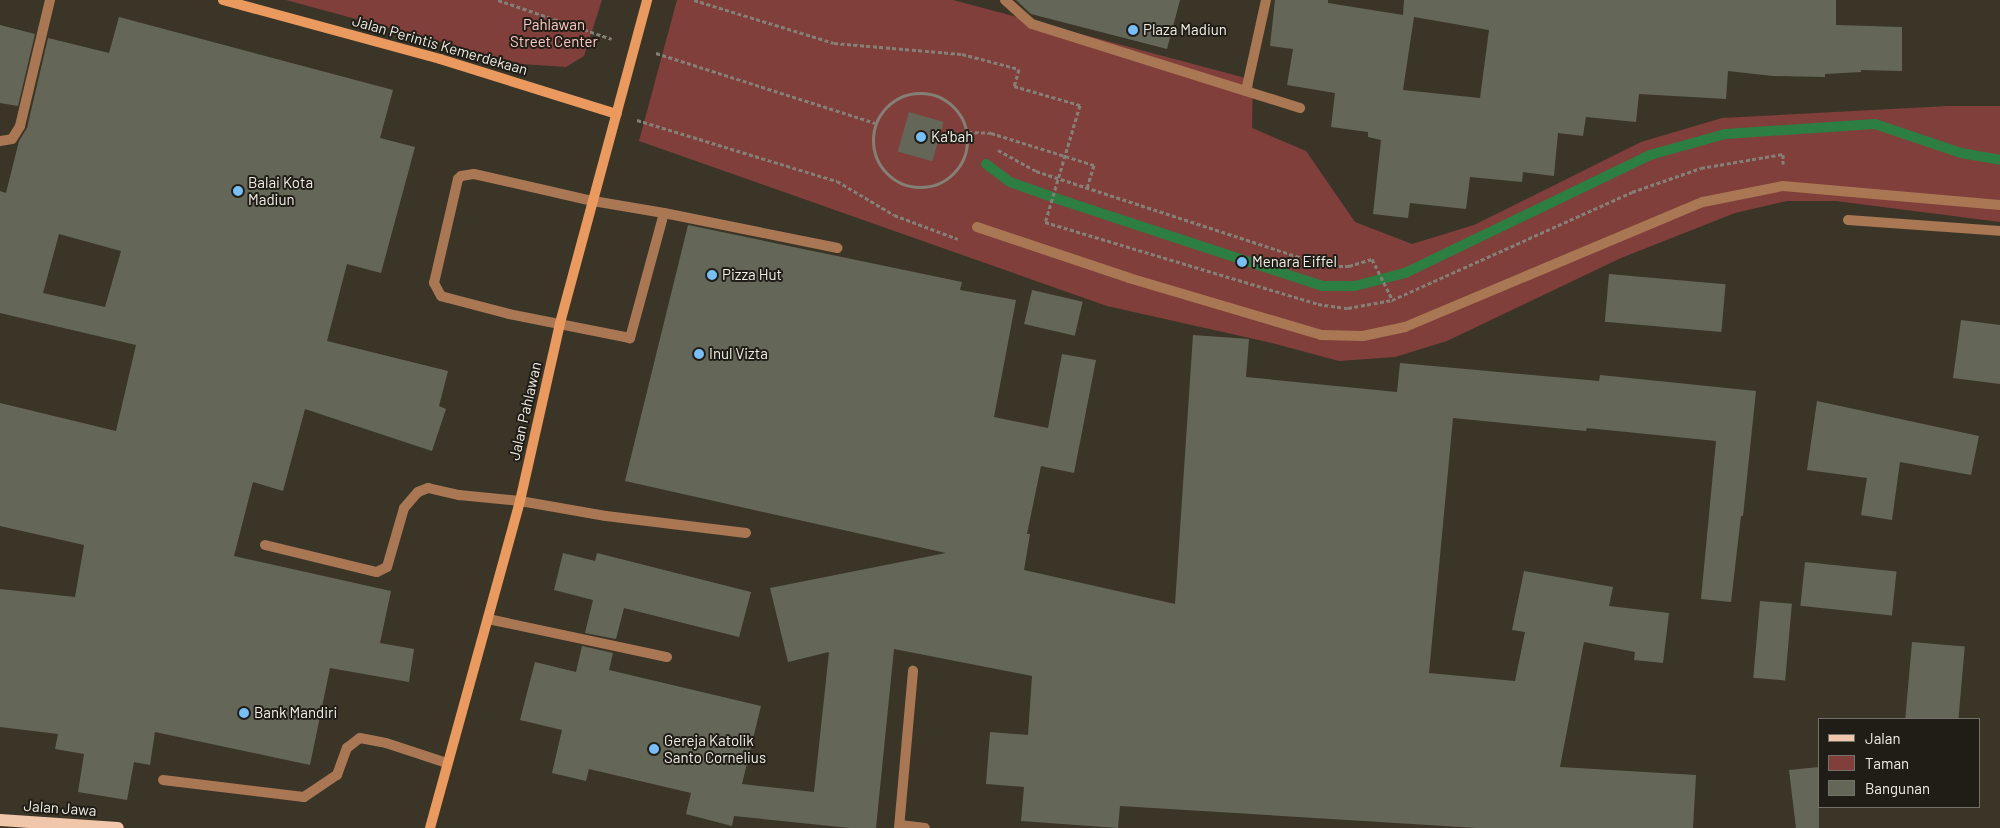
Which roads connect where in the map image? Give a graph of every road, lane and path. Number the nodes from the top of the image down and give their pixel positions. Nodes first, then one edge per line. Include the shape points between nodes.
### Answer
1 (50, 0) edge
2 (224, 0) edge
3 (498, 0) edge
4 (647, 0) edge
5 (694, 0) edge
6 (1005, 0) edge
7 (1266, 0) edge
8 (635, 46) junction
9 (1246, 91) junction
10 (1300, 108) dead end
11 (617, 114) junction
12 (875, 123) junction
13 (968, 132) junction
14 (0, 141) edge
15 (998, 150) dead end
16 (1064, 156) junction
17 (1783, 186) junction
18 (1087, 188) junction
19 (593, 201) junction
20 (2000, 205) edge
21 (664, 213) junction
22 (1848, 220) dead end
23 (977, 227) dead end
24 (2000, 231) edge
25 (966, 242) dead end
26 (838, 248) dead end
27 (1392, 300) junction
28 (560, 323) junction
29 (520, 501) junction
30 (746, 533) dead end
31 (265, 545) dead end
32 (488, 619) junction
33 (668, 657) dead end
34 (912, 671) dead end
35 (447, 763) junction
36 (163, 780) dead end
37 (0, 820) edge
38 (900, 827) edge
39 (118, 828) edge
40 (430, 828) edge
41 (925, 828) edge

1 - 14 street via 20,126 12,139
2 - 11 main road, Jalan Perintis Kemerdekaan via 440,59
3 - 8 path
4 - 8 main road, Jalan Pahlawan
5 - 16 path via 834,43 962,54 1019,69 1014,86 1080,105
6 - 9 street via 1032,24
7 - 9 street
8 - 11 main road, Jalan Pahlawan
8 - 12 path
9 - 10 street
11 - 19 main road, Jalan Pahlawan
11 - 25 path via 838,181 894,215
12 - 13 path via 889,103 912,92 936,95 957,109
12 - 13 path via 872,148 883,170 903,185 928,187 951,176 965,156
13 - 16 path via 991,133
15 - 18 path via 1036,171
16 - 18 path via 1094,165
16 - 27 path via 1045,222 1318,304 1348,308
17 - 20 street
17 - 23 street via 1704,202 1406,327 1363,336 1321,336 1129,278
17 - 27 path via 1783,154 1701,168 1632,192
18 - 27 path via 1326,266 1349,266 1372,259
19 - 21 street
19 - 28 main road, Jalan Pahlawan
19 - 28 street via 474,174 458,179 434,283 437,292 441,296 509,314
21 - 26 street
21 - 28 street via 630,338
22 - 24 street
28 - 29 main road, Jalan Pahlawan
29 - 30 street via 606,516
29 - 31 street via 459,495 428,488 418,492 404,508 387,567 377,572
29 - 32 main road, Jalan Pahlawan
32 - 33 street
32 - 35 main road, Jalan Pahlawan
34 - 38 street
35 - 36 street via 360,738 347,748 337,775 304,797
35 - 40 main road, Jalan Pahlawan
37 - 39 main road, Jalan Jawa
38 - 41 street

